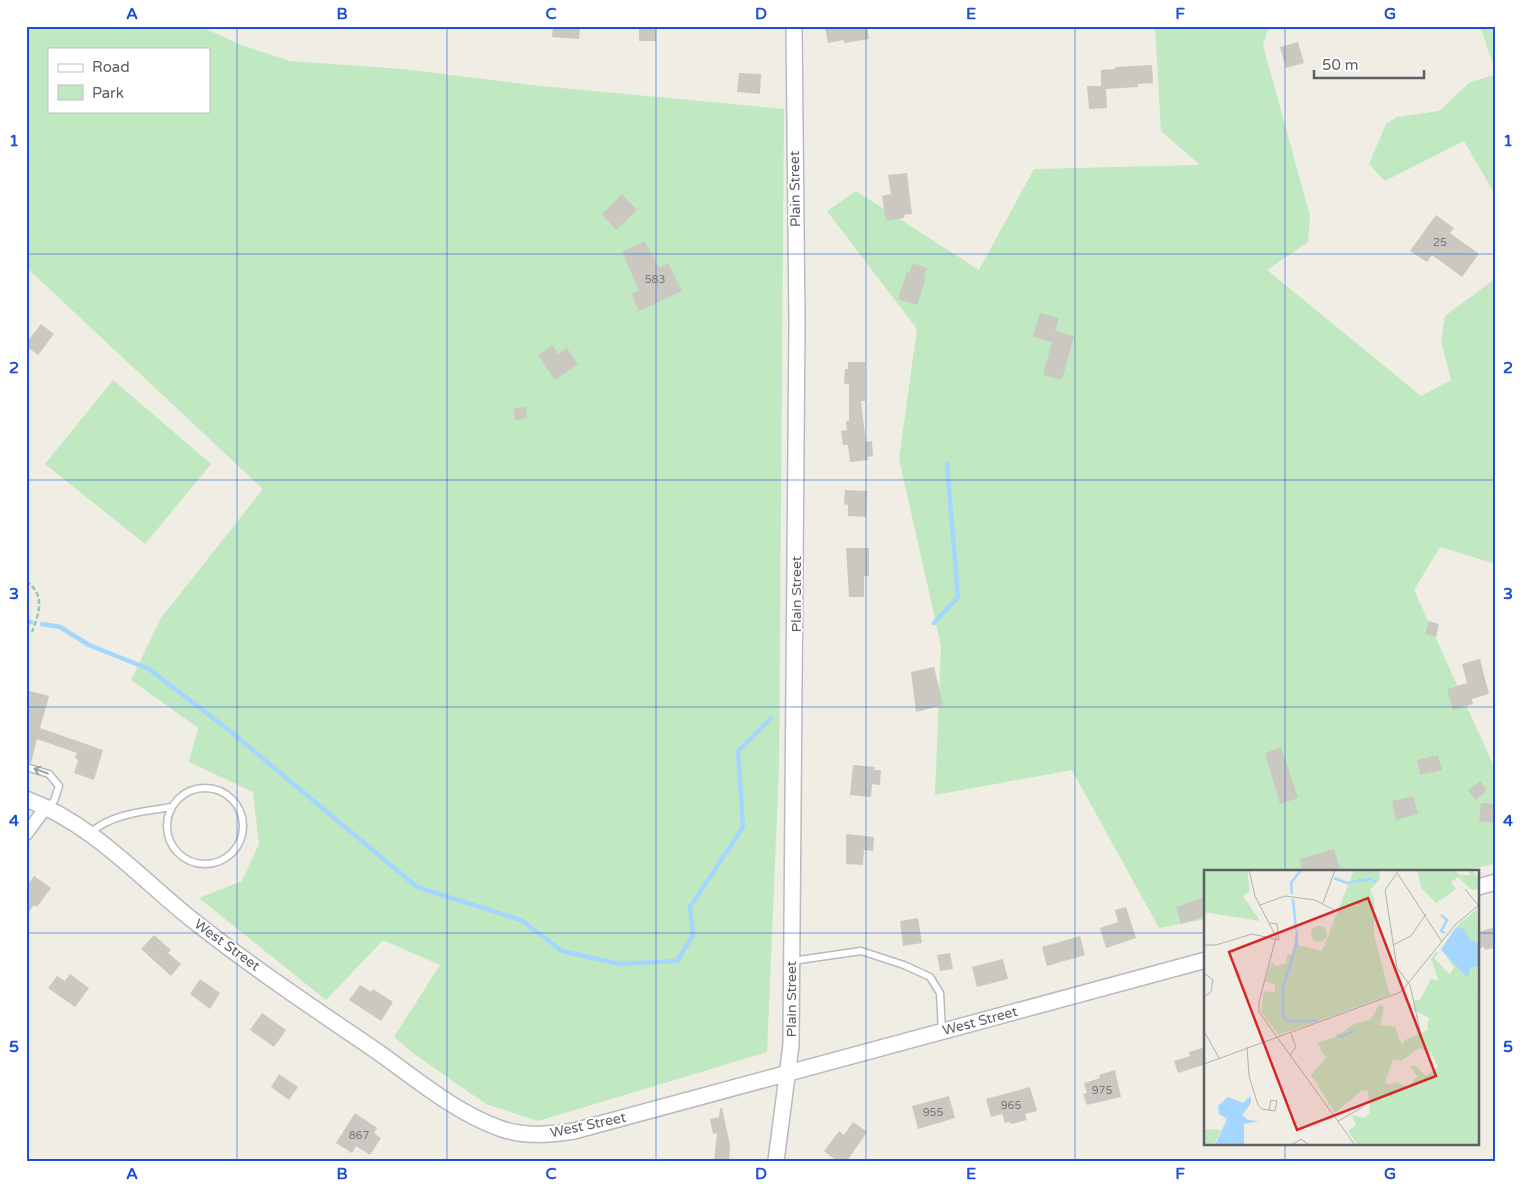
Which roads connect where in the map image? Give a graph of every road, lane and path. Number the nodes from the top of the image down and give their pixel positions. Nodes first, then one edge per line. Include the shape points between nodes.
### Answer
1 (794, 26) edge
2 (26, 582) edge
3 (32, 632) dead end
4 (26, 767) edge
5 (26, 799) edge
6 (46, 807) junction
7 (172, 807) junction
8 (26, 834) edge
9 (90, 834) junction
10 (1496, 882) edge
11 (1480, 886) edge
12 (791, 961) junction
13 (1204, 961) edge
14 (942, 1031) junction
15 (789, 1074) junction
16 (776, 1161) edge

1 - 12 street, Plain Street via 797,334
2 - 3 path via 33,586 41,608
6 -> 4 lane via 54,800 59,786 49,774
5 - 6 street, West Street
6 - 8 street
6 - 9 street, West Street
7 - 7 lane via 179,797 201,788 225,793 240,811 242,838 226,859 200,865 187,861 169,842 167,818
7 - 9 lane via 118,816 101,823
9 - 15 street, West Street via 191,919 304,1001 458,1107 501,1129 538,1135 574,1131
10 - 11 street
12 - 14 lane via 861,951 930,977 940,992
12 - 15 street, Plain Street
13 - 14 street, West Street
14 - 15 street, West Street
15 - 16 street, Plain Street

